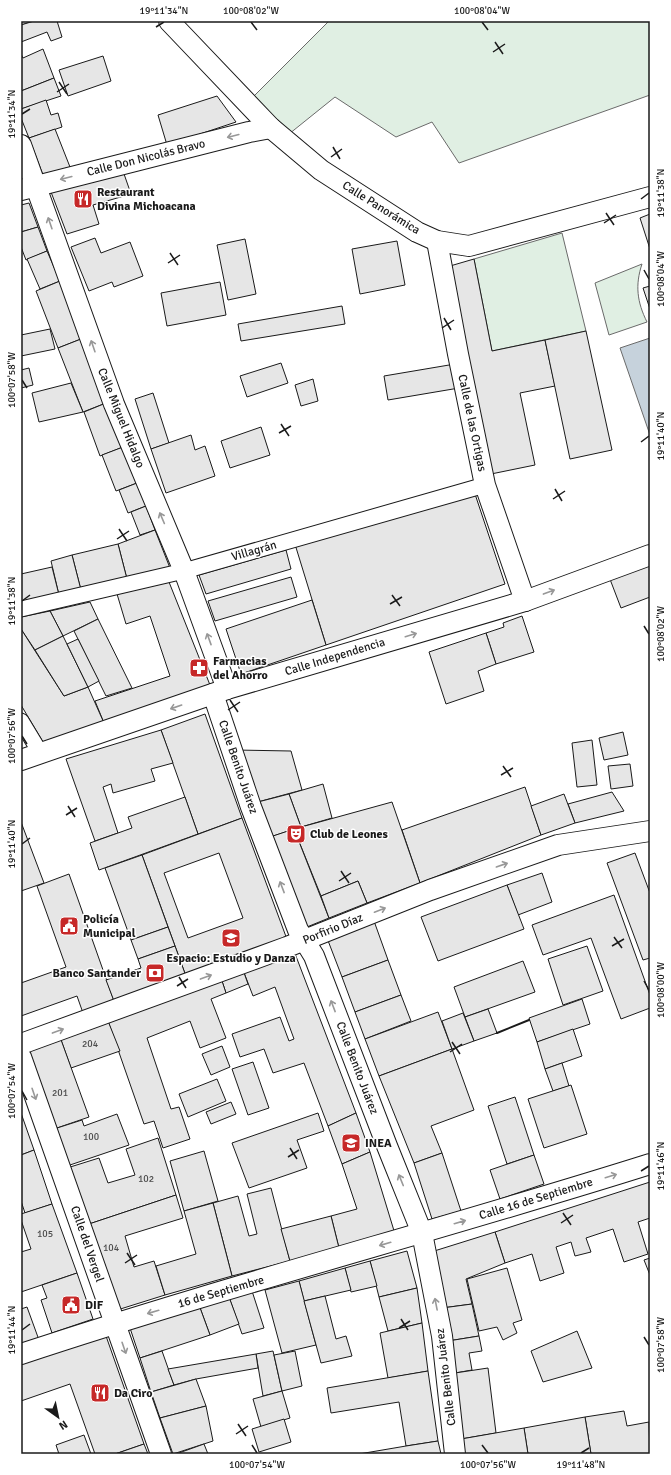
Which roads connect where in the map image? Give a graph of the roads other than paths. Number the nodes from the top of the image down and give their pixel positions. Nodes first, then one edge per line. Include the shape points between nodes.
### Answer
1 (169, 21) edge
2 (271, 128) junction
3 (21, 145) edge
4 (29, 188) edge
5 (650, 197) edge
6 (437, 241) junction
7 (485, 485) junction
8 (650, 555) edge
9 (184, 571) junction
10 (525, 601) junction
11 (21, 609) edge
12 (220, 692) junction
13 (21, 721) edge
14 (40, 754) junction
15 (21, 760) edge
16 (650, 831) edge
17 (304, 940) junction
18 (21, 1044) edge
19 (21, 1057) edge
20 (650, 1164) edge
21 (422, 1233) junction
22 (115, 1323) junction
23 (21, 1354) edge
24 (161, 1454) edge
25 (455, 1454) edge

1 - 2 street, Calle Panorámica
2 -> 4 street, Calle Don Nicolás Bravo
2 - 6 street, Calle Panorámica via 321,170 417,232
3 - 4 street, Calle Miguel Hidalgo
9 -> 4 street, Calle Miguel Hidalgo via 114,404
5 - 6 street, Calle Panorámica via 469,246
6 - 7 street, Calle de las Ortigas
7 - 9 street, Villagrán
7 - 10 street, Calle de las Ortigas
10 -> 8 street, Calle Independencia
9 - 11 street, Villagrán
12 -> 9 street, Calle Miguel Hidalgo
12 -> 10 street, Calle Independencia
12 -> 14 street, Calle Independencia
17 -> 12 street, Calle Benito Juárez via 251,806
13 - 14 street
14 - 15 street, Calle Independencia
17 -> 16 street, Porfirio Díaz via 430,890 558,845
18 -> 17 street, Porfirio Díaz
21 -> 17 street, Calle Benito Juárez via 314,956
19 -> 22 street, Calle del Vergel
21 -> 20 street, Calle 16 de Septiembre
21 -> 22 street, 16 de Septiembre
25 -> 21 street, Calle Benito Juárez via 442,1336
22 - 23 street, 16 de Septiembre
22 -> 24 street, Calle del Vergel

